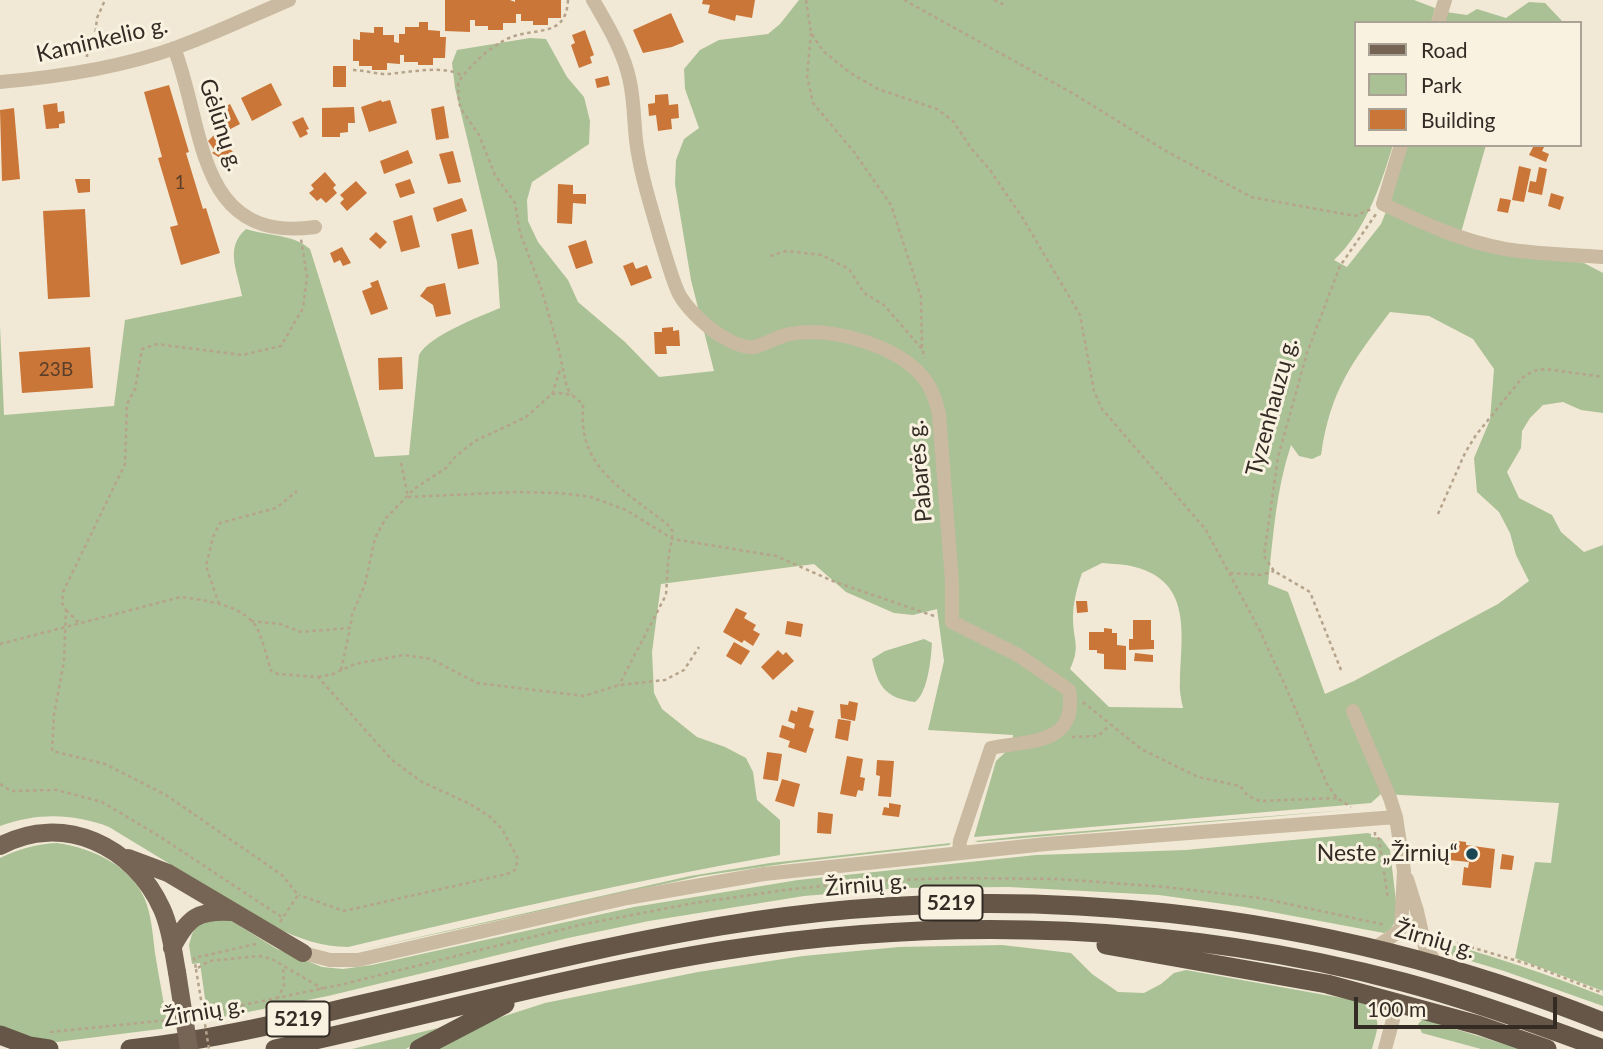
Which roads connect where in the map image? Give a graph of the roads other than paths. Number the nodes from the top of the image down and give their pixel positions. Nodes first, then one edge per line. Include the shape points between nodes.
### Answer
1 (289, 0) edge
2 (593, 0) edge
3 (1445, 0) edge
4 (1439, 21) edge
5 (174, 48) junction
6 (0, 82) edge
7 (1400, 147) edge
8 (315, 227) dead end
9 (1603, 257) edge
10 (1353, 711) dead end
11 (1396, 817) junction
12 (0, 846) edge
13 (959, 852) junction
14 (125, 857) junction
15 (1404, 871) junction
16 (233, 912) junction
17 (1030, 929) junction
18 (172, 948) junction
19 (1373, 948) junction
20 (303, 953) joint
21 (1438, 966) junction
22 (539, 987) junction
23 (1398, 1001) junction
24 (1603, 1022) edge
25 (0, 1035) edge
26 (49, 1049) edge
27 (130, 1049) edge
28 (189, 1049) edge
29 (275, 1049) edge
30 (419, 1049) edge
31 (1385, 1049) edge
32 (1547, 1049) edge
33 (1603, 1049) edge

1 - 5 street, Kaminkelio g.
2 - 13 street, Pabarės g. via 625,62 646,190 686,304 712,331 741,345 753,347 790,334 815,333 875,345 899,356 922,376 935,396 939,414 952,622 1018,655 1069,690 1072,708 1065,726 1052,736 991,747
3 - 4 street
5 - 6 street, Kaminkelio g. via 86,71
5 - 8 street, Gėlūnų g. via 210,175 224,199 259,224
7 - 9 street via 1384,204 1436,229 1485,244
10 - 11 street
11 - 13 street
11 - 15 street
12 - 14 main road via 25,836 64,834 91,839
13 - 20 street via 764,874 641,895 358,960 330,960
14 - 16 main road via 168,873
14 - 18 main road via 156,896
15 - 19 street via 1401,928
15 - 21 street via 1425,947
16 - 18 main road via 197,915
16 - 20 main road
17 - 22 highway, 5219 via 894,931 819,938 726,950
17 - 23 highway, 5219
17 - 33 highway, 5219 via 1171,940 1320,963 1458,998
18 - 28 main road, bridge
19 - 21 highway, Žirnių g. / 5219
19 - 27 highway, Žirnių g. / 5219 via 1268,927 1111,908 964,903 880,907 721,926 284,1022
21 - 24 highway, Žirnių g. / 5219
22 - 29 highway, 5219
22 - 30 highway
23 - 31 street
23 - 32 highway, 5219
25 - 26 highway

